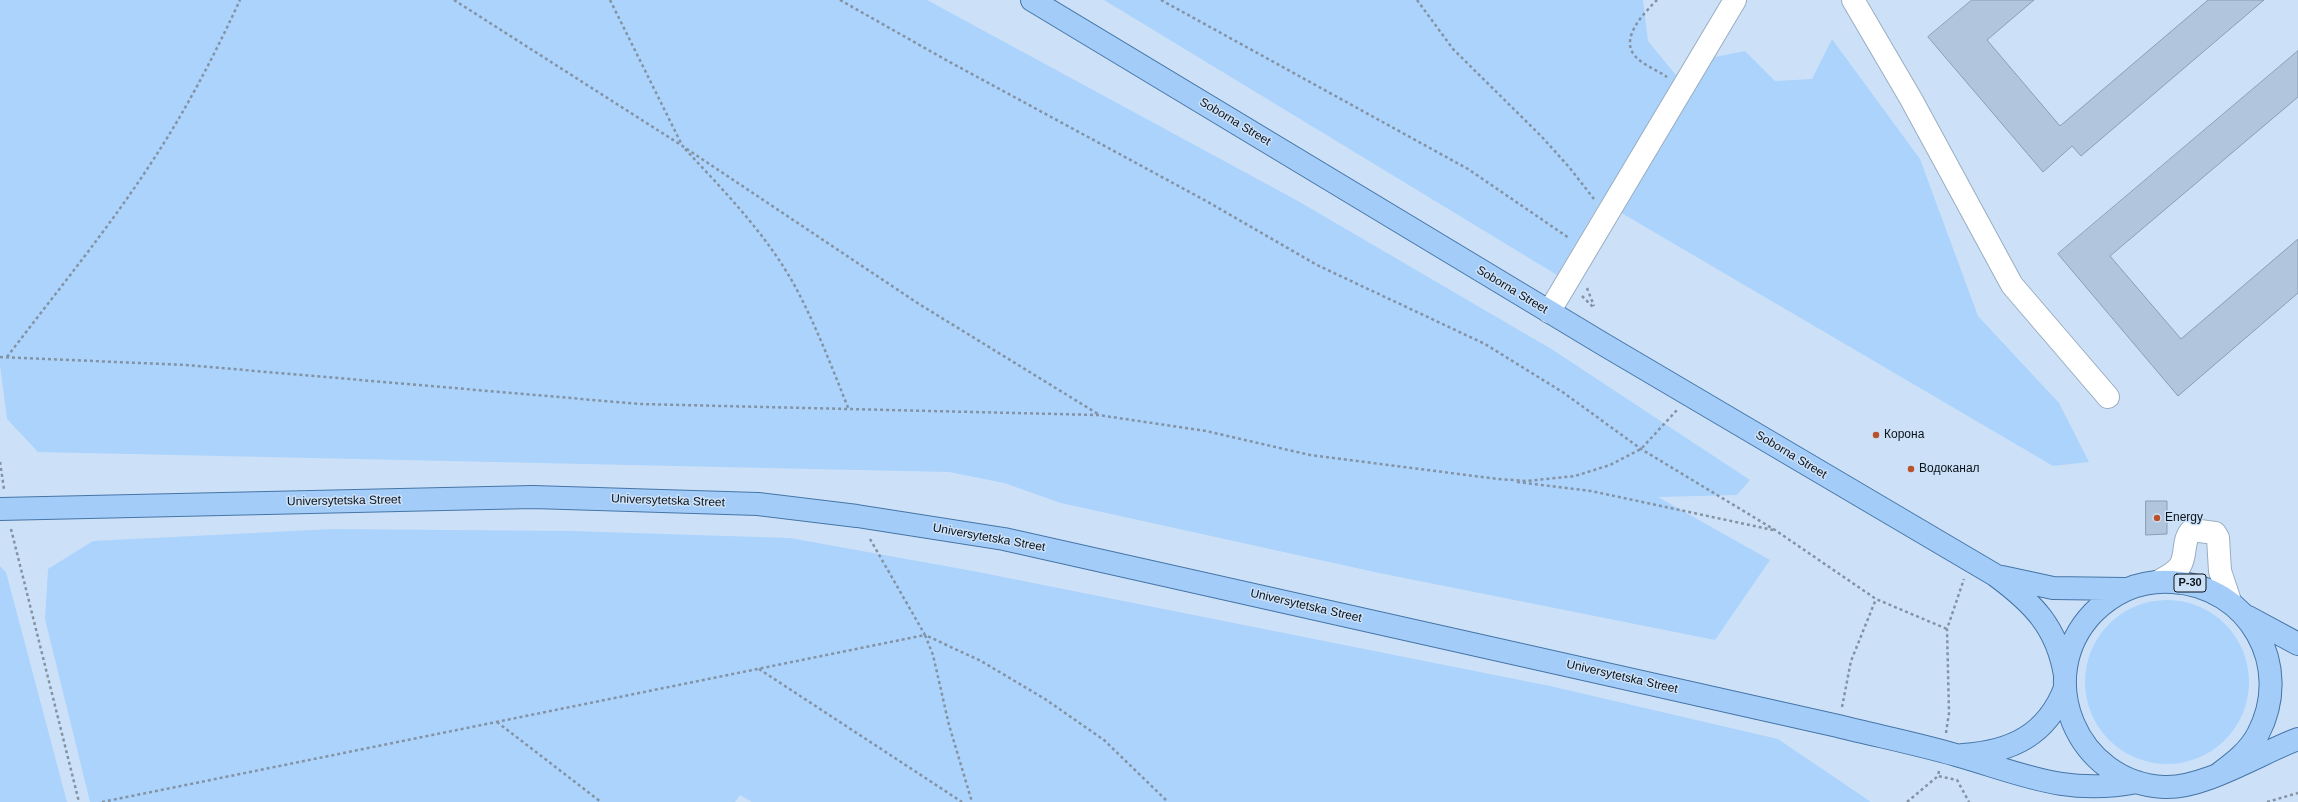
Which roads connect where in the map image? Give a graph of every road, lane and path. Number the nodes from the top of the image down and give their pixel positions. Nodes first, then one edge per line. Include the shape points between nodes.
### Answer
1 (240, 0) edge
2 (454, 0) edge
3 (610, 0) edge
4 (840, 0) edge
5 (1032, 0) edge
6 (1160, 0) edge
7 (1417, 0) edge
8 (1657, 0) edge
9 (1735, 0) edge
10 (1853, 0) edge
11 (1682, 88) junction
12 (681, 145) junction
13 (1607, 215) junction
14 (1586, 250) junction
15 (1549, 312) junction
16 (0, 357) edge
17 (6, 358) junction
18 (1691, 395) junction
19 (2108, 397) dead end
20 (849, 410) junction
21 (1098, 415) junction
22 (1641, 449) junction
23 (0, 462) edge
24 (1498, 479) junction
25 (3, 509) edge
26 (857, 516) junction
27 (1775, 530) junction
28 (1970, 561) junction
29 (1995, 575) junction
30 (2159, 581) junction
31 (2125, 589) junction
32 (1876, 599) junction
33 (2230, 601) junction
34 (2246, 616) junction
35 (1947, 629) junction
36 (925, 635) junction
37 (2298, 644) edge
38 (758, 668) junction
39 (2065, 681) junction
40 (496, 722) junction
41 (2074, 725) junction
42 (1838, 726) junction
43 (2298, 739) edge
44 (1950, 754) junction
45 (2220, 773) junction
46 (1938, 776) junction
47 (2137, 782) junction
48 (2189, 785) junction
49 (2298, 792) edge
50 (2095, 795) edge
51 (79, 802) edge
52 (102, 802) edge
53 (601, 802) edge
54 (962, 802) edge
55 (972, 802) edge
56 (1168, 802) edge
57 (1907, 802) edge
58 (1969, 802) edge
59 (2151, 802) edge
60 (2267, 802) edge

1 - 17 path via 155,157 107,226
2 - 12 path
3 - 12 path
4 - 22 path via 1208,202 1317,265 1485,344 1564,393
5 - 15 main road, Soborna Street
6 - 14 path via 1468,169
7 - 13 path via 1453,49 1569,167
8 - 11 path via 1637,22 1631,39 1633,53
9 - 11 lane
10 - 19 lane via 1911,99 2012,285
11 - 13 lane
12 - 20 path via 728,195 766,242 796,289
12 - 21 path via 919,304
13 - 14 lane
14 - 15 lane
15 - 18 main road, Soborna Street
16 - 17 path
17 - 20 path via 186,365 640,404
18 - 22 path
18 - 28 main road, Soborna Street
20 - 21 path
21 - 24 path via 1206,431 1310,455
22 - 24 path via 1610,465 1575,476 1527,481
22 - 27 path
23 - 25 path
24 - 27 path via 1591,491
25 - 26 main road, Universytetska Street / Р-30 via 533,497 758,504
25 - 51 path
26 - 36 path
26 - 42 main road, Universytetska Street / Р-30 via 1004,539
27 - 32 path
28 - 29 main road, Soborna Street
28 - 35 path
29 - 31 main road, Soborna Street via 2053,588
29 - 39 main road, Soborna Street via 2021,595 2050,628 2062,656
30 - 31 main road, Р-30
30 - 33 main road, Р-30 via 2188,583 2209,589
30 - 33 lane via 2174,573 2181,565 2188,534 2192,530 2215,533 2218,538 2220,571
31 - 39 main road, Р-30 via 2098,609 2084,624 2071,648
32 - 35 path
32 - 42 path via 1851,661
33 - 34 main road, Р-30
34 - 37 main road, Р-30
34 - 45 main road via 2263,644 2271,688 2264,720 2250,745
35 - 44 path
36 - 38 path
36 - 55 path via 933,655 949,725
36 - 56 path via 981,661 1045,699 1104,740
38 - 40 path
38 - 54 path
39 - 41 main road, Soborna Street via 2068,707
39 - 44 main road, Universytetska Street / Р-30 via 2050,717 2021,741 1998,751
40 - 52 path
40 - 53 path
41 - 47 main road via 2089,750 2099,760 2110,769
41 - 50 main road
42 - 44 main road, Universytetska Street / Р-30
43 - 45 main road, Р-30
44 - 46 path
44 - 50 main road, Universytetska Street / Р-30
45 - 48 main road, Р-30
46 - 57 path
46 - 58 path via 1957,780
47 - 48 main road, Р-30 via 2164,787
47 - 50 main road, Universytetska Street / Р-30
48 - 59 main road
49 - 60 path

